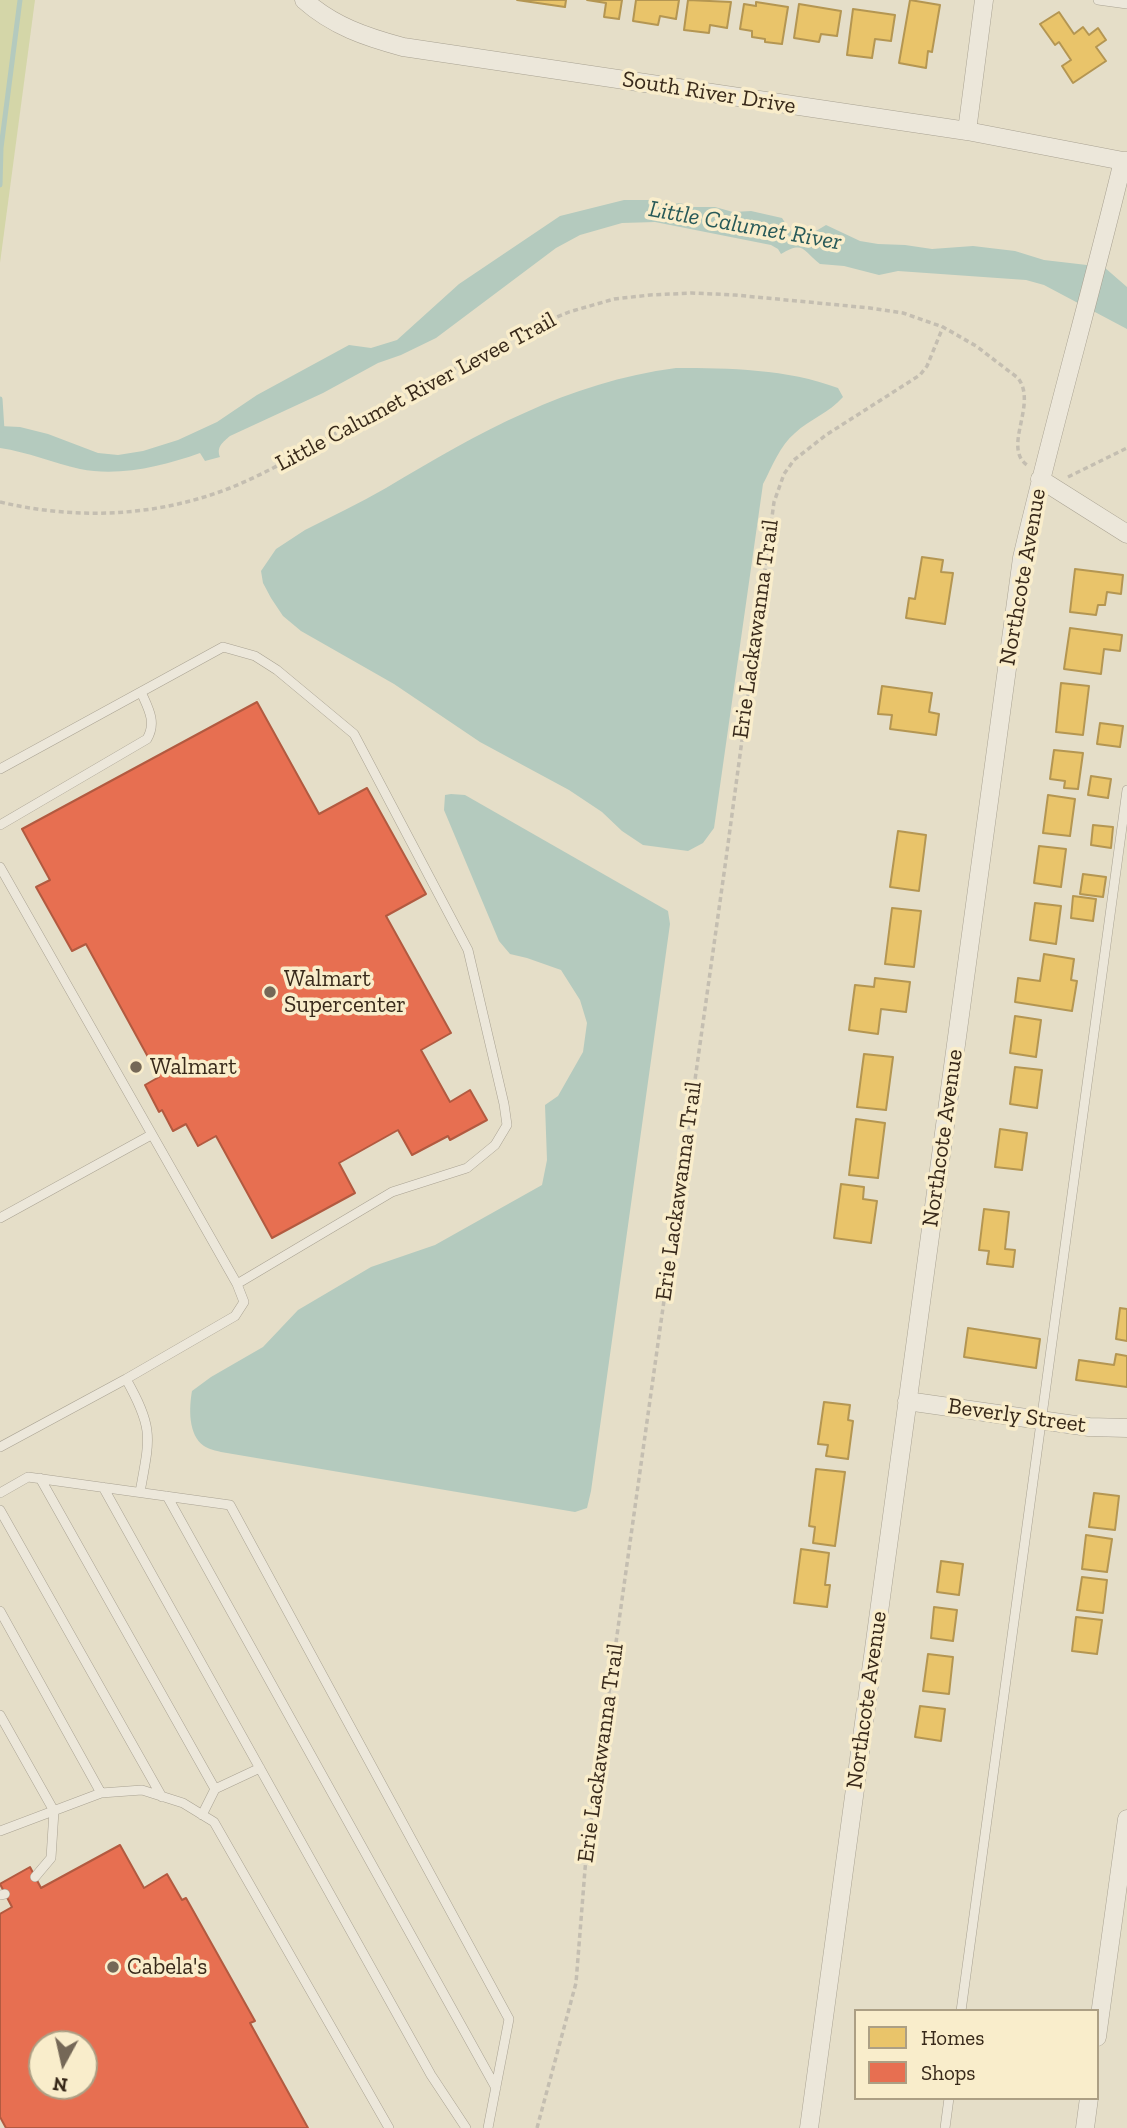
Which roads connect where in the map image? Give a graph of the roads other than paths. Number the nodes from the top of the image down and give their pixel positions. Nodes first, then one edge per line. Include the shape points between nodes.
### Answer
1 (304, 0) edge
2 (984, 0) edge
3 (1098, 0) edge
4 (1127, 4) edge
5 (967, 131) junction
6 (1125, 161) edge
7 (1040, 479) junction
8 (1127, 534) edge
9 (141, 692) junction
10 (0, 769) edge
11 (1127, 790) edge
12 (0, 825) edge
13 (0, 867) edge
14 (151, 1135) junction
15 (0, 1218) edge
16 (237, 1284) junction
17 (126, 1379) junction
18 (907, 1401) junction
19 (1041, 1420) junction
20 (1127, 1428) edge
21 (0, 1447) edge
22 (40, 1478) junction
23 (103, 1487) junction
24 (140, 1492) junction
25 (0, 1493) edge
26 (167, 1496) junction
27 (0, 1510) edge
28 (0, 1611) edge
29 (0, 1715) edge
30 (260, 1768) junction
31 (215, 1789) junction
32 (102, 1793) junction
33 (162, 1797) junction
34 (54, 1811) junction
35 (202, 1815) junction
36 (1127, 1819) edge
37 (2, 1826) edge
38 (36, 1877) dead end
39 (961, 2009) edge
40 (1099, 2022) edge
41 (496, 2088) junction
42 (949, 2100) edge
43 (1089, 2100) edge
44 (388, 2128) edge
45 (466, 2128) edge
46 (488, 2128) edge
47 (809, 2128) edge
48 (945, 2128) edge
49 (1085, 2128) edge

1 - 5 street, South River Drive via 337,24 403,47
2 - 5 street
3 - 4 lane
5 - 6 street, South River Drive
6 - 7 street, Northcote Avenue
7 - 8 street
7 - 18 street, Northcote Avenue via 1022,558
9 - 10 lane
9 - 12 lane via 152,719 153,730 147,739
9 - 16 lane via 223,648 255,656 277,670 354,734 468,950 504,1104 506,1125 495,1145 467,1168 392,1192
11 - 19 lane
13 - 14 lane
14 - 15 lane
14 - 16 lane
16 - 17 lane via 244,1302 234,1316
17 - 21 lane
17 - 24 lane via 147,1421
18 - 19 street, Beverly Street
18 - 47 street, Northcote Avenue
19 - 20 street, Beverly Street
19 - 39 lane
22 - 23 lane
22 - 25 lane via 28,1477
22 - 31 lane
23 - 24 lane
23 - 30 lane
24 - 26 lane
26 - 41 lane
26 - 41 lane via 230,1505 509,2019
27 - 33 lane
28 - 32 lane
29 - 34 lane
30 - 31 lane
30 - 45 lane via 431,2076
31 - 35 lane
32 - 33 lane via 142,1790
32 - 34 lane
33 - 35 lane
34 - 37 lane
34 - 38 lane via 51,1858
35 - 44 lane via 214,1822
36 - 40 street
41 - 46 lane
42 - 48 lane
43 - 49 street

